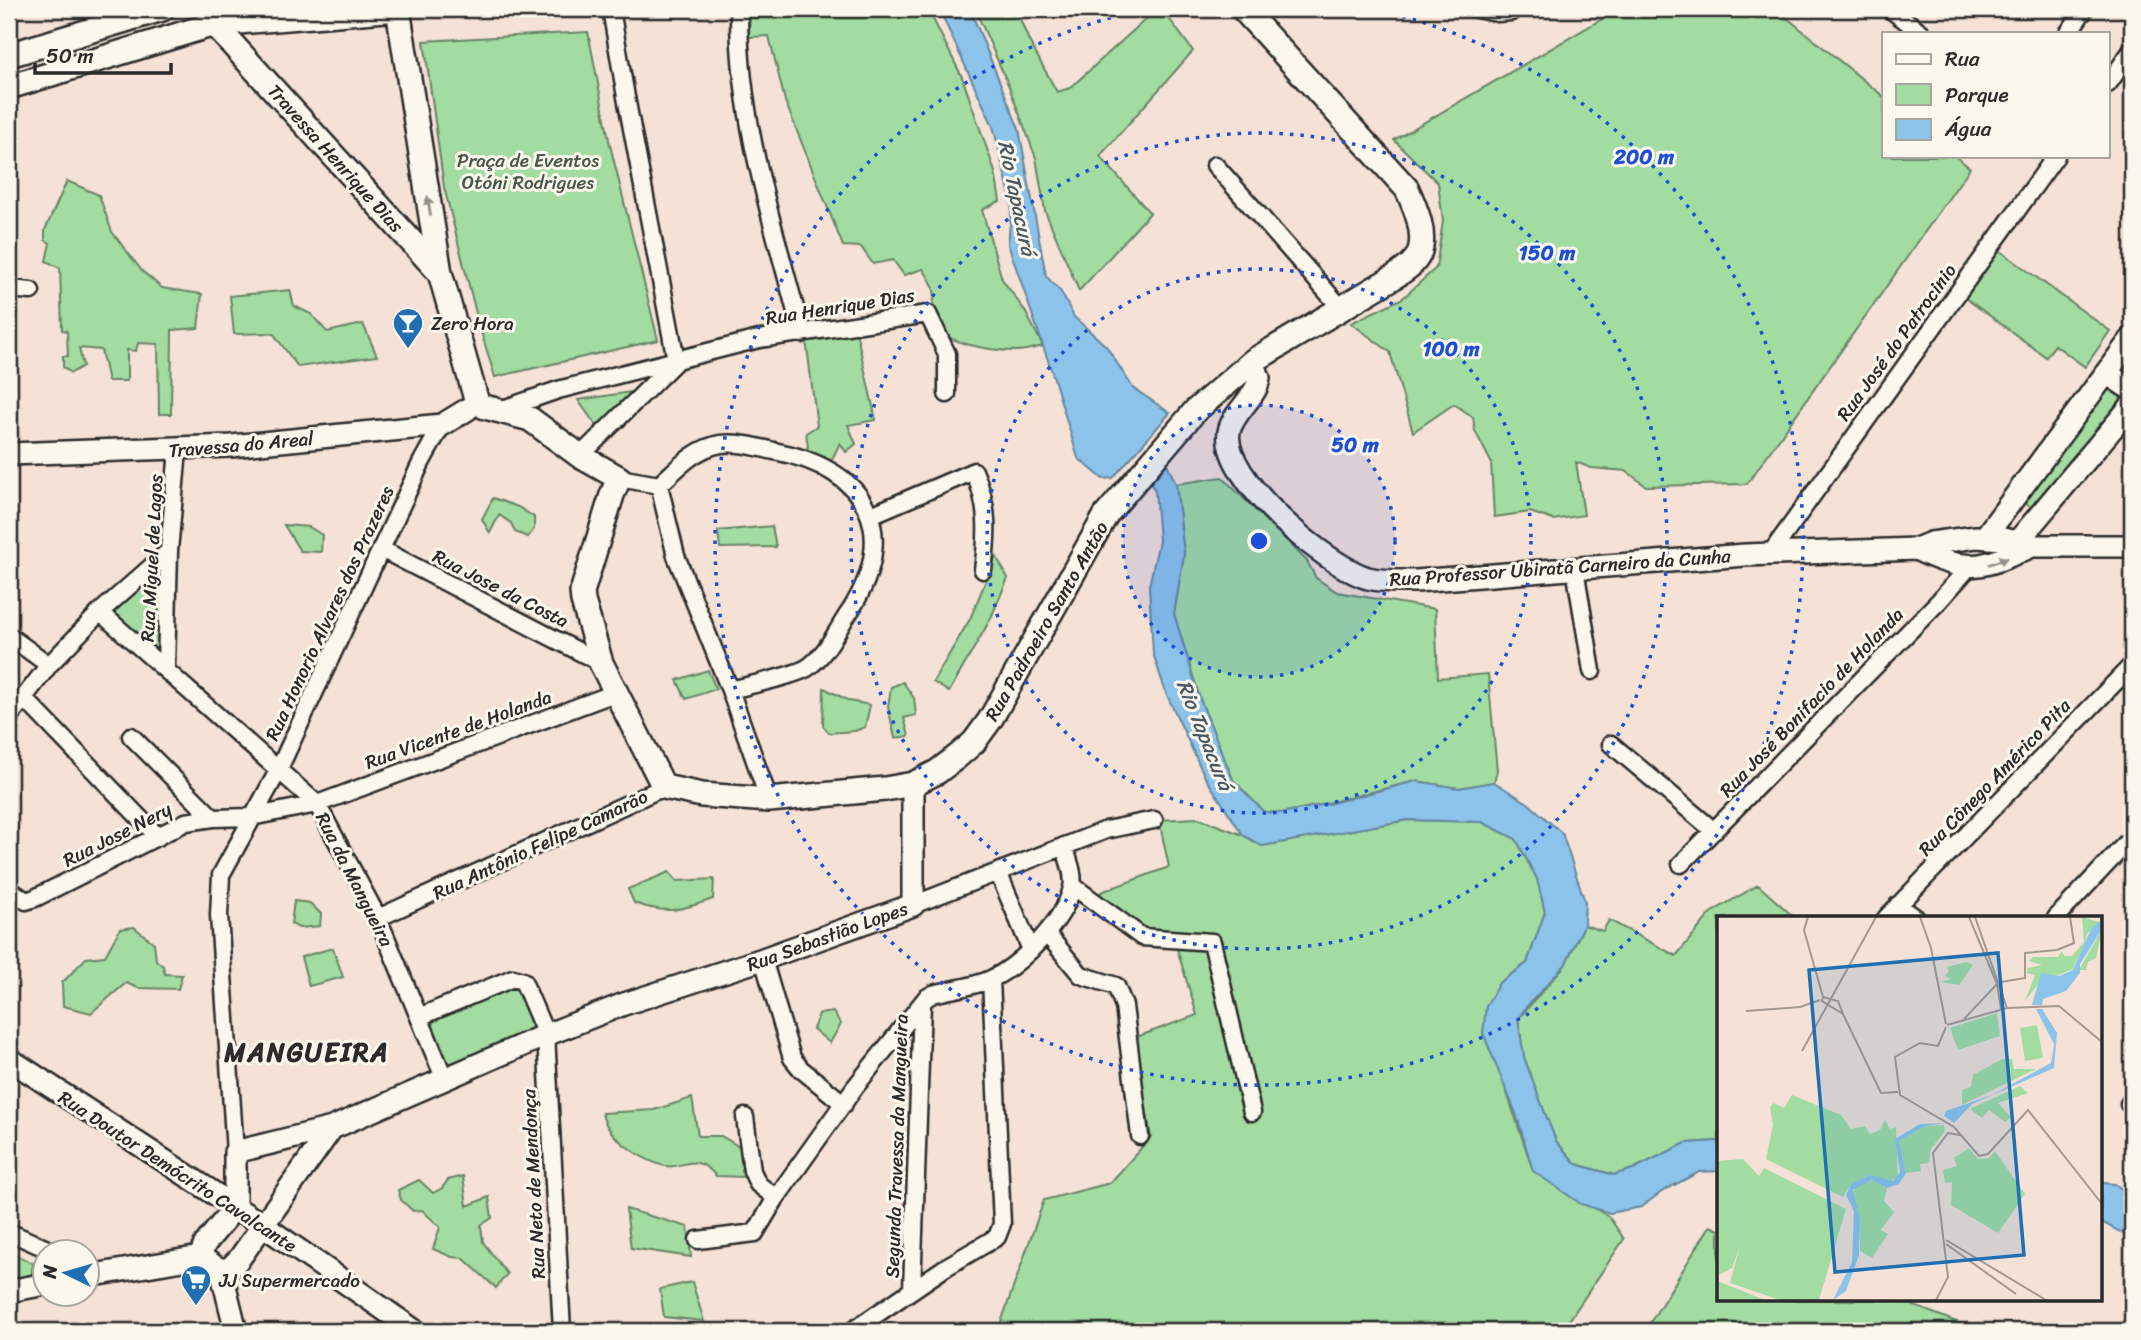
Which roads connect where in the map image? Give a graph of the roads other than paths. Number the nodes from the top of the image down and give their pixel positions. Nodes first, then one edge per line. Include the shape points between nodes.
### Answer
1 (162, 9) edge
2 (398, 9) edge
3 (611, 9) edge
4 (739, 9) edge
5 (1243, 9) edge
6 (1476, 9) edge
7 (1514, 9) edge
8 (1890, 9) edge
9 (2085, 9) edge
10 (212, 17) edge
11 (1921, 32) edge
12 (2069, 32) edge
13 (2132, 50) edge
14 (9, 55) edge
15 (2110, 81) edge
16 (9, 87) edge
17 (2055, 158) edge
18 (1216, 165) dead end
19 (440, 273) junction
20 (9, 289) edge
21 (31, 291) dead end
22 (1342, 309) junction
23 (802, 334) junction
24 (2132, 338) edge
25 (676, 360) junction
26 (1253, 361) junction
27 (2106, 373) junction
28 (2132, 390) edge
29 (947, 394) dead end
30 (2132, 405) edge
31 (482, 406) junction
32 (442, 425) junction
33 (178, 450) junction
34 (9, 454) edge
35 (580, 456) junction
36 (619, 478) junction
37 (659, 485) junction
38 (871, 515) junction
39 (1984, 537) junction
40 (2025, 544) junction
41 (2132, 546) edge
42 (1916, 549) junction
43 (383, 550) junction
44 (169, 551) junction
45 (1770, 554) junction
46 (1969, 567) junction
47 (1575, 569) junction
48 (984, 570) dead end
49 (100, 612) junction
50 (9, 636) edge
51 (601, 663) junction
52 (49, 665) junction
53 (2132, 665) edge
54 (166, 668) junction
55 (1592, 671) dead end
56 (730, 690) junction
57 (615, 693) junction
58 (25, 699) junction
59 (9, 718) edge
60 (131, 736) dead end
61 (1611, 744) dead end
62 (278, 771) junction
63 (913, 783) junction
64 (664, 787) junction
65 (769, 800) junction
66 (317, 804) junction
67 (251, 817) junction
68 (213, 818) junction
69 (1154, 820) dead end
70 (1714, 831) junction
71 (158, 837) junction
72 (2132, 837) edge
73 (1064, 846) junction
74 (1681, 864) dead end
75 (998, 872) junction
76 (1073, 886) junction
77 (9, 889) edge
78 (912, 905) junction
79 (1898, 905) junction
80 (1888, 916) edge
81 (1913, 916) edge
82 (2058, 916) edge
83 (378, 918) junction
84 (1046, 934) junction
85 (1031, 950) junction
86 (763, 959) junction
87 (991, 979) junction
88 (922, 1004) junction
89 (419, 1017) junction
90 (546, 1035) junction
91 (9, 1059) edge
92 (445, 1080) junction
93 (844, 1104) junction
94 (1252, 1112) dead end
95 (746, 1117) dead end
96 (332, 1128) junction
97 (1140, 1136) dead end
98 (235, 1152) junction
99 (776, 1198) junction
100 (234, 1207) junction
101 (264, 1226) junction
102 (9, 1233) edge
103 (698, 1240) dead end
104 (32, 1243) edge
105 (202, 1250) junction
106 (226, 1269) junction
107 (102, 1270) edge
108 (32, 1287) edge
109 (912, 1290) junction
110 (9, 1291) edge
111 (236, 1331) edge
112 (415, 1331) edge
113 (562, 1331) edge
114 (852, 1331) edge

1 - 14 main road
2 - 10 main road
19 -> 2 main road, Travessa Henrique Dias
3 - 25 street
4 - 23 street via 751,141
5 - 22 main road, Rua Padroeiro Santo Antão via 1407,189 1416,209 1419,253 1410,266
6 - 7 street via 1497,13
8 - 11 street
9 - 12 street
10 - 16 main road via 152,49
10 - 19 main road, Travessa Henrique Dias
13 - 15 street
17 - 45 street, Rua José do Patrocinio
18 - 22 street
19 - 31 main road, Travessa Henrique Dias
20 - 21 street
22 - 26 main road, Rua Padroeiro Santo Antão
23 - 25 street, Rua Henrique Dias via 759,339
23 - 29 street, Rua Henrique Dias via 928,314 947,354
24 - 27 street
25 - 31 street, Rua Henrique Dias
25 - 35 street
26 - 47 street, Rua Professor Ubiratã Carneiro da Cunha via 1257,386 1229,431 1235,462 1277,516 1335,560 1367,578 1387,581
26 - 63 main road, Rua Padroeiro Santo Antão via 1195,411 1106,515 974,742 937,772
27 - 28 street
27 - 39 street
30 - 40 street
31 - 32 street, Travessa do Areal
31 - 35 main road via 530,419
32 - 33 street, Travessa do Areal
32 - 43 street, Rua Honorio Alvares dos Prazeres
33 - 34 street, Travessa do Areal
33 - 44 street, Rua Miguel de Lagos
35 - 36 main road
36 - 37 street
36 - 51 main road via 582,592
37 - 38 street via 695,453 720,444 744,445 799,456 839,475 851,484
37 - 56 street via 676,556
38 - 48 street via 974,471 984,493 987,517
38 - 56 street via 874,543 868,578 853,608 815,660 796,672
39 - 40 street, Rua Professor Ubiratã Carneiro da Cunha
39 - 42 street, Rua Professor Ubiratã Carneiro da Cunha
40 - 41 street, Rua Professor Ubiratã Carneiro da Cunha
46 -> 40 street, Rua Professor Ubiratã Carneiro da Cunha via 1989,565
42 - 45 street, Rua Professor Ubiratã Carneiro da Cunha
42 - 46 street, Rua Professor Ubiratã Carneiro da Cunha via 1944,563
43 - 51 street, Rua Jose da Costa
43 - 62 street, Rua Honorio Alvares dos Prazeres
44 - 49 street
44 - 54 street, Rua Miguel de Lagos
45 - 47 street, Rua Professor Ubiratã Carneiro da Cunha
46 - 70 street, Rua José Bonifacio de Holanda
47 - 55 street
49 - 52 street
49 - 54 street, Rua Miguel de Lagos
50 - 52 street
51 - 57 main road
52 - 58 street
53 - 79 street, Rua Cônego Américo Pita
54 - 62 street, Rua Miguel de Lagos
56 - 65 street
57 - 64 main road
57 - 66 street, Rua Vicente de Holanda
58 - 59 street
58 - 71 street
60 - 68 street
61 - 70 street
62 - 66 street, Rua Miguel de Lagos
62 - 67 street, Rua Honorio Alvares dos Prazeres
63 - 65 main road, Rua Antônio Felipe Camarão
63 - 78 street
64 - 65 main road, Rua Antônio Felipe Camarão
64 - 83 street, Rua Antônio Felipe Camarão
66 - 67 street, Rua da Mangueira
66 - 83 street, Rua da Mangueira
67 - 68 street, Rua Jose Nery
67 - 98 street, Rua Honorio Alvares dos Prazeres via 221,875 219,915
68 - 71 street, Rua Jose Nery via 186,822
69 - 73 street, Rua Sebastião Lopes
70 - 74 street, Rua José Bonifacio de Holanda
71 - 77 street, Rua Jose Nery via 35,898 26,901
72 - 82 street
73 - 75 street, Rua Sebastião Lopes
73 - 76 street
75 - 78 street, Rua Sebastião Lopes
75 - 85 street
76 - 84 street
76 - 94 street via 1142,937 1212,942
78 - 86 street, Rua Sebastião Lopes
79 - 80 street, Rua Cônego Américo Pita
79 - 81 street
83 - 89 street, Rua da Mangueira
84 - 85 street
84 - 97 street via 1081,975 1116,986 1124,1006
85 - 87 street
86 - 90 street, Rua Sebastião Lopes
86 - 93 street via 792,1058
87 - 88 street via 933,994
87 - 109 street via 1002,1224 997,1237
88 - 93 street
88 - 109 street, Segunda Travessa da Mangueira
89 - 90 street via 518,978
89 - 92 street, Rua da Mangueira
90 - 92 street
90 - 113 street, Rua Neto de Mendonça
91 - 100 street, Rua Doutor Demócrito Cavalcante
92 - 96 street
93 - 99 street
95 - 99 street via 752,1171 758,1184
96 - 98 street
96 - 101 street
98 - 100 street
99 - 103 street via 755,1233
100 - 101 street, Rua Doutor Demócrito Cavalcante
100 - 105 street
101 - 106 street
101 - 112 street, Rua Doutor Demócrito Cavalcante
102 - 104 street
105 - 106 street
105 - 107 street
106 - 111 street
108 - 110 street
109 - 114 street

